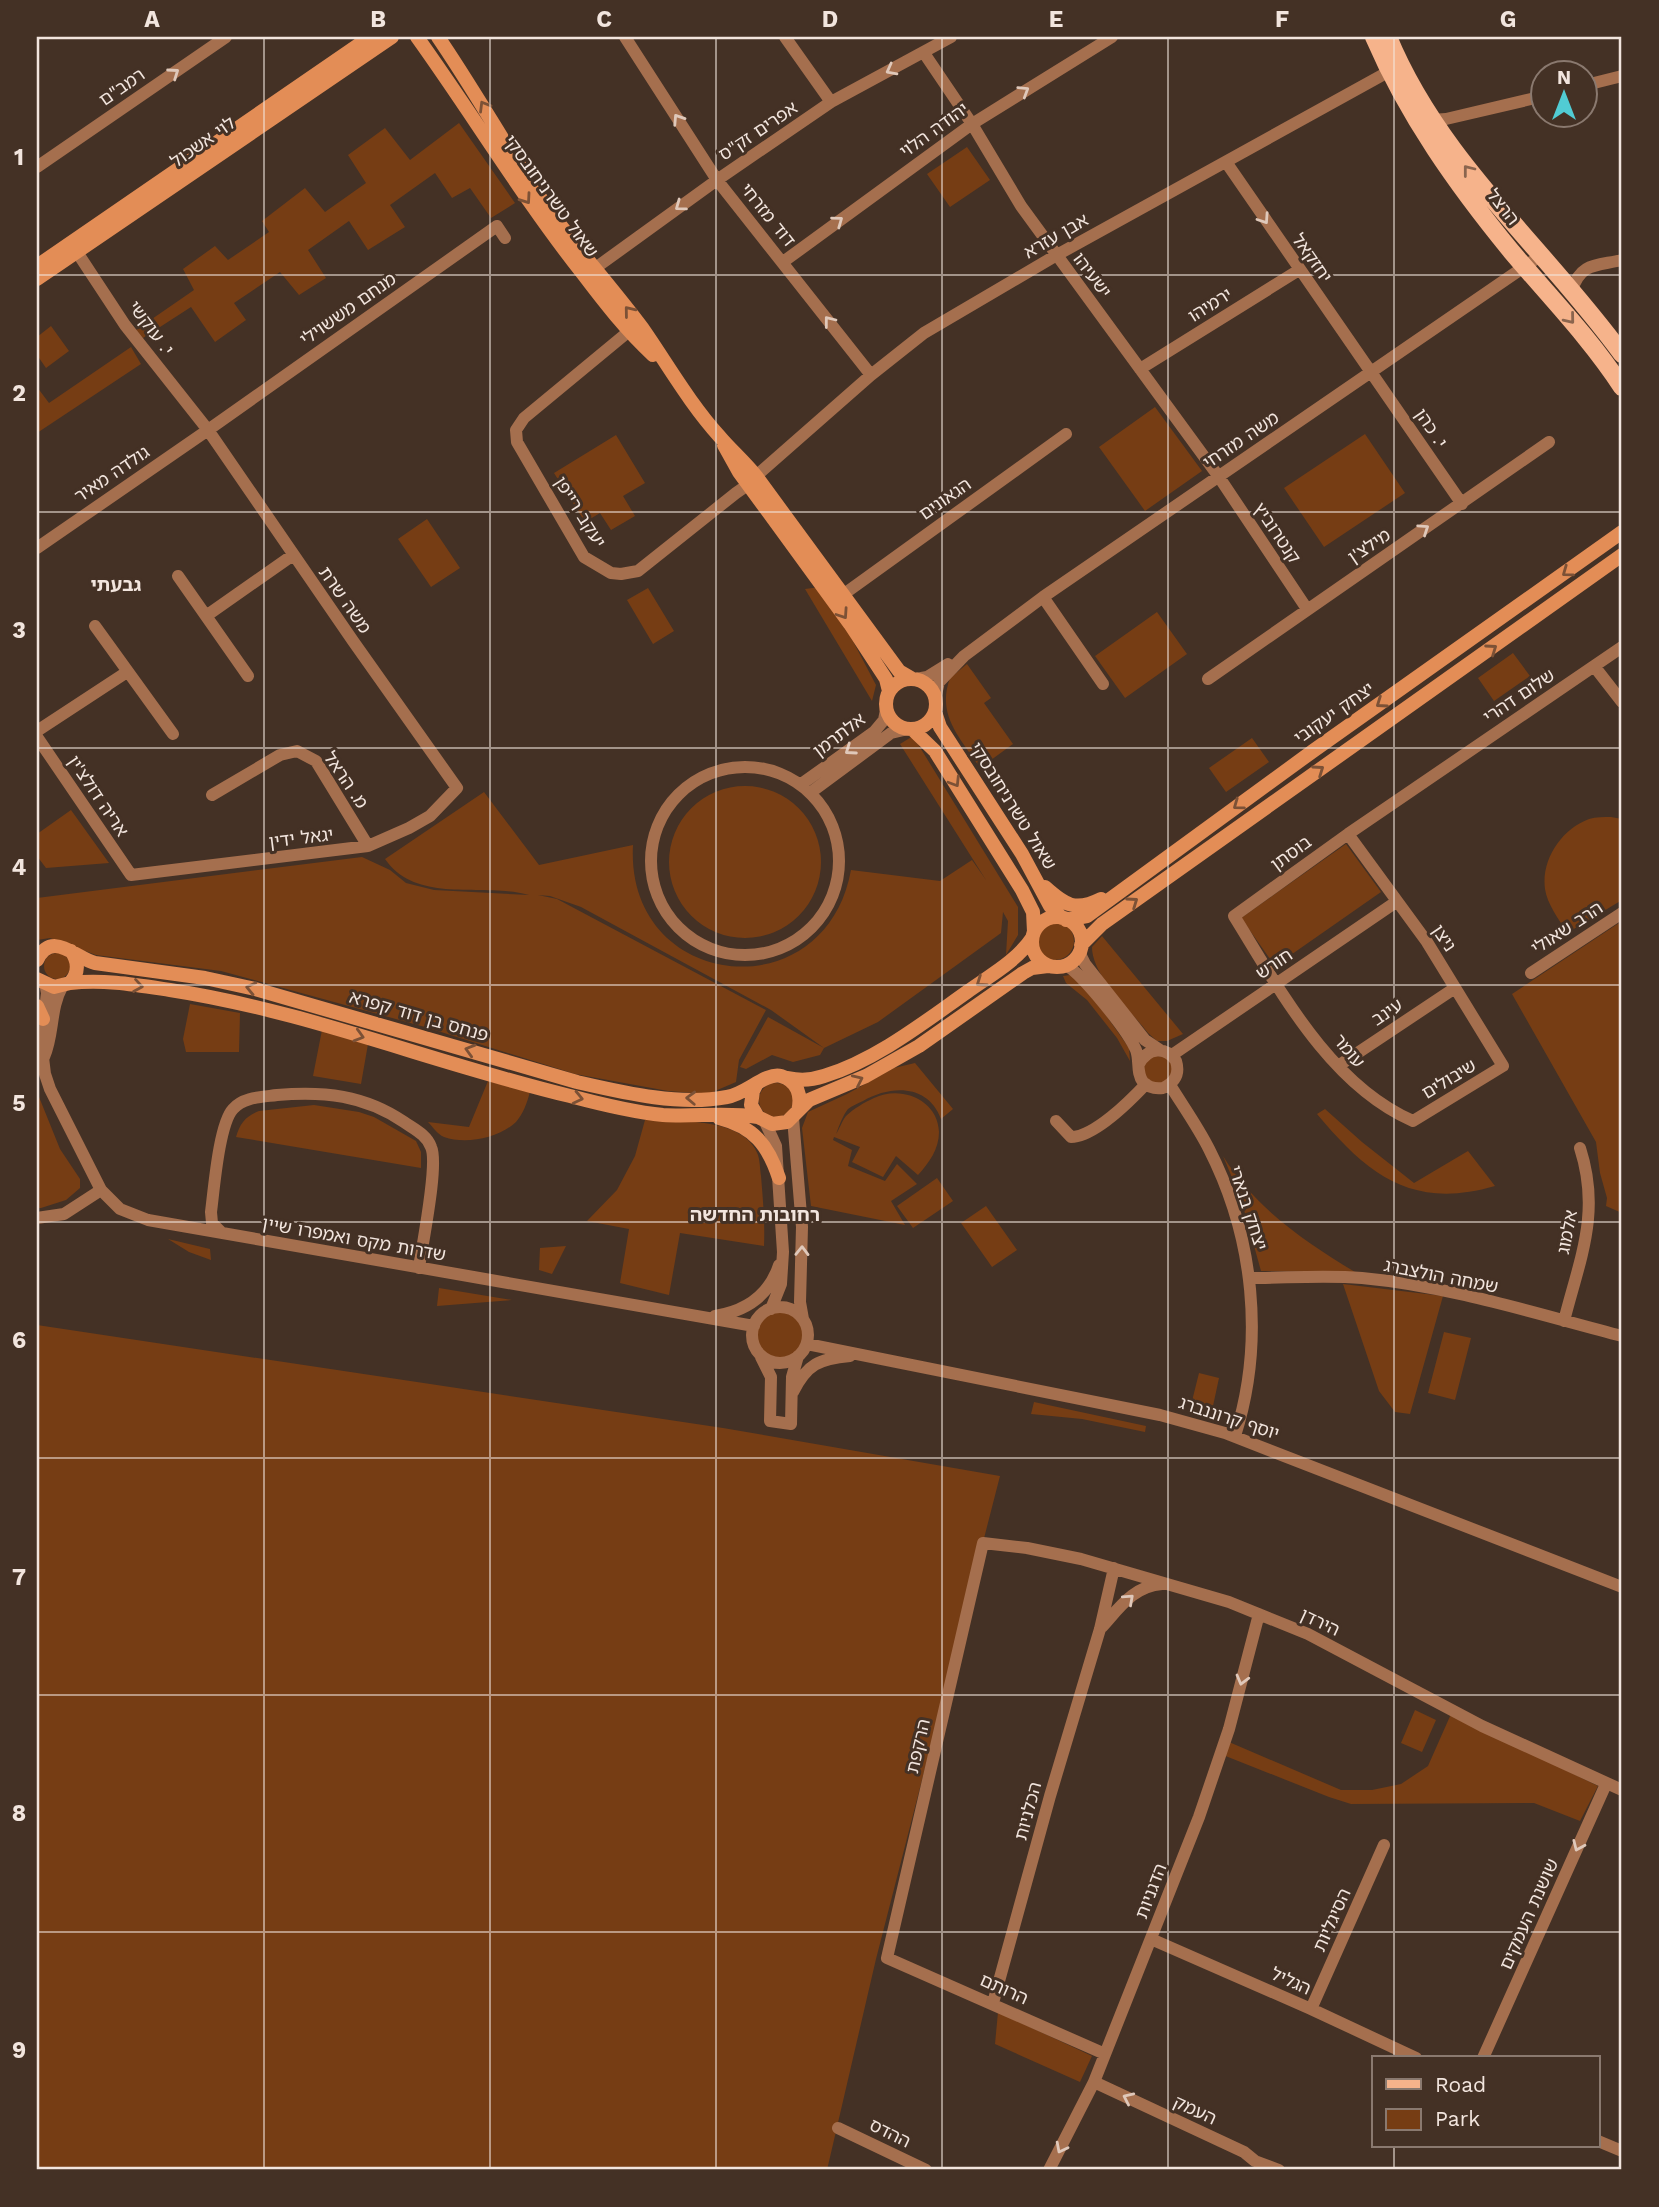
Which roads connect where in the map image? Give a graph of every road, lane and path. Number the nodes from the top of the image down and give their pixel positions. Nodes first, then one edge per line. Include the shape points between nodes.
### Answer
1 (226, 37) edge
2 (438, 37) edge
3 (625, 37) edge
4 (785, 37) edge
5 (951, 37) edge
6 (1112, 37) edge
7 (1374, 37) edge
8 (1388, 37) edge
9 (418, 39) edge
10 (381, 40) edge
11 (924, 53) junction
12 (1395, 69) junction
13 (1622, 76) edge
14 (1600, 82) edge
15 (1530, 99) edge
16 (831, 102) junction
17 (1431, 120) junction
18 (972, 124) junction
19 (1226, 163) junction
20 (37, 167) edge
21 (717, 180) junction
22 (505, 238) dead end
23 (74, 248) junction
24 (1055, 256) junction
25 (1622, 260) edge
26 (1534, 261) junction
27 (783, 262) junction
28 (37, 266) edge
29 (594, 269) junction
30 (1299, 270) junction
31 (37, 279) edge
32 (1572, 290) junction
33 (628, 332) junction
34 (1622, 354) edge
35 (667, 368) junction
36 (1140, 369) junction
37 (1372, 373) junction
38 (871, 374) junction
39 (1622, 387) edge
40 (208, 430) junction
41 (1066, 433) dead end
42 (1549, 442) dead end
43 (1219, 477) junction
44 (756, 482) junction
45 (1462, 504) junction
46 (1622, 532) edge
47 (37, 548) edge
48 (293, 555) junction
49 (1622, 555) edge
50 (178, 576) dead end
51 (844, 594) junction
52 (1043, 597) junction
53 (1307, 609) junction
54 (206, 616) junction
55 (95, 626) dead end
56 (1622, 647) edge
57 (964, 656) junction
58 (1594, 666) junction
59 (127, 671) junction
60 (248, 676) dead end
61 (914, 679) junction
62 (1208, 679) dead end
63 (1103, 684) dead end
64 (888, 698) junction
65 (1622, 702) edge
66 (935, 705) junction
67 (910, 729) junction
68 (37, 731) edge
69 (173, 734) dead end
70 (37, 737) edge
71 (1436, 774) joint
72 (457, 788) joint
73 (805, 789) junction
74 (212, 796) dead end
75 (1349, 834) junction
76 (368, 846) junction
77 (131, 875) joint
78 (1038, 882) junction
79 (1120, 890) junction
80 (1396, 902) junction
81 (1622, 913) edge
82 (1064, 919) junction
83 (1033, 935) junction
84 (42, 949) edge
85 (1080, 949) junction
86 (71, 951) junction
87 (37, 960) edge
88 (1048, 965) junction
89 (1066, 965) junction
90 (1531, 973) dead end
91 (40, 979) edge
92 (1276, 984) junction
93 (66, 985) junction
94 (1455, 988) junction
95 (40, 1012) edge
96 (1166, 1052) junction
97 (42, 1061) edge
98 (1139, 1064) junction
99 (1338, 1066) junction
100 (1503, 1066) joint
101 (782, 1077) junction
102 (1146, 1084) junction
103 (756, 1085) junction
104 (1170, 1085) junction
105 (795, 1114) junction
106 (700, 1116) junction
107 (762, 1120) junction
108 (1056, 1121) dead end
109 (1413, 1121) joint
110 (1580, 1148) dead end
111 (779, 1178) junction
112 (101, 1190) junction
113 (211, 1212) junction
114 (37, 1218) edge
115 (190, 1228) junction
116 (222, 1233) junction
117 (783, 1252) junction
118 (419, 1268) junction
119 (1250, 1278) junction
120 (771, 1309) junction
121 (695, 1316) junction
122 (803, 1319) junction
123 (1563, 1321) junction
124 (754, 1326) junction
125 (1622, 1336) edge
126 (807, 1344) junction
127 (759, 1353) junction
128 (798, 1356) junction
129 (874, 1357) junction
130 (792, 1396) junction
131 (1235, 1436) junction
132 (983, 1543) joint
133 (1114, 1568) junction
134 (1167, 1584) junction
135 (1622, 1587) edge
136 (1259, 1614) junction
137 (1100, 1629) junction
138 (1606, 1784) junction
139 (1622, 1790) edge
140 (1384, 1845) dead end
141 (1152, 1939) junction
142 (887, 1958) joint
143 (993, 2003) junction
144 (1311, 2009) junction
145 (1105, 2053) junction
146 (1412, 2056) edge
147 (1484, 2056) edge
148 (1094, 2082) junction
149 (838, 2128) dead end
150 (1600, 2142) edge
151 (1622, 2151) edge
152 (1256, 2165) edge
153 (926, 2170) edge
154 (1049, 2170) edge
155 (1279, 2170) edge

20 -> 1 street, רמב"ם
29 -> 2 main road, שאול טשרניחובסקי via 539,196
21 -> 3 street, דוד מזרחי
4 - 16 street
5 - 11 street, אפרים זק"ס
18 -> 6 street, יהודה הלוי
7 - 12 main road, הרצל
8 - 12 main road, הרצל
9 - 10 main road
9 -> 33 main road, שאול טשרניחובסקי via 531,205
10 - 23 main road, לוי אשכול
11 -> 16 street, אפרים זק"ס
11 - 18 street, ישעיהו
12 - 17 main road, הרצל
12 - 19 street, אבן עזרא
12 - 26 main road, הרצל via 1432,145 1493,228
13 - 14 street
15 - 17 street
16 - 21 street, אפרים זק"ס
26 -> 17 main road, הרצל
18 - 24 street, ישעיהו
27 -> 18 street, יהודה הלוי
19 - 24 street, אבן עזרא
19 -> 30 street, יחזקאל
21 - 27 street, דוד מזרחי
21 -> 29 street, אפרים זק"ס
22 - 40 street, מנחם מששוילי via 497,226
23 - 28 main road, לוי אשכול
23 - 31 main road, לוי אשכול
23 - 40 street, י. עוקשי via 125,325
24 - 36 street, ישעיהו
24 - 38 street, אבן עזרא via 924,333
25 - 32 street via 1583,270
26 - 32 main road, הרצל
26 - 37 street, משה מזרחי
26 -> 39 main road, הרצל via 1573,323
38 -> 27 street, דוד מזרחי
35 -> 29 main road, שאול טשרניחובסקי
30 - 36 street, ירמיהו
30 - 37 street, יחזקאל
32 - 34 main road, הרצל
33 - 35 main road, שאול טשרניחובסקי
33 - 44 street, יעקב רייפן via 524,418 516,430 517,442 584,557 611,573 638,571
35 - 44 main road, שאול טשרניחובסקי via 721,438 729,458
36 - 43 street, ישעיהו
37 - 43 street, משה מזרחי
37 - 45 street, י. כהן
38 - 44 street, אבן עזרא
40 - 47 street, גולדה מאיר
40 - 48 street, משה שרת
41 - 51 street, הגאונים
42 - 45 street, מילצ'ן
43 - 52 street, משה מזרחי
43 - 53 street, קנטרוביץ
44 - 51 main road, שאול טשרניחובסקי
44 -> 64 main road, שאול טשרניחובסקי via 886,679
53 -> 45 street, מילצ'ן
46 -> 79 main road, יצחק יעקובי
48 - 54 street
48 - 72 street, משה שרת
85 -> 49 main road via 1102,924
50 - 54 street
51 - 61 main road, שאול טשרניחובסקי via 899,671
52 - 57 street, משה מזרחי
52 - 63 street
53 - 62 street, מילצ'ן
54 - 60 street
55 - 59 street
56 - 58 street, שלום דהרי
57 - 61 street, משה מזרחי via 927,677
57 - 66 street, משה מזרחי via 939,682
58 - 65 street
58 - 71 street, שלום דהרי
59 - 68 street
59 - 69 street
61 - 64 main road via 895,683
61 - 66 main road via 928,687
64 - 67 main road via 890,718
64 -> 73 street, אלתרמן via 884,720 874,732
66 - 67 main road via 927,724
66 - 78 main road, שאול טשרניחובסקי via 940,727
67 - 73 street, אלתרמן via 891,733
67 -> 83 main road, שאול טשרניחובסקי via 935,751 1022,890 1033,912
70 - 77 street, אריה דולצ'ין
71 - 75 street, בוסתן
72 - 76 street, יגאל ידין via 430,816
73 - 73 street via 767,770 722,770 692,783 667,809 653,842 652,878 666,912 691,938 724,953 761,954 795,941 822,916 837,884 839,847 830,819
74 - 76 street, מ. הראל via 280,755 297,751 316,761
75 - 80 street, ניצן
75 - 92 street, בוסתן via 1234,916
76 - 77 street, יגאל ידין
78 - 79 main road via 1062,902 1075,906 1089,905
78 - 82 main road, שאול טשרניחובסקי via 1050,906
79 - 82 main road, יצחק יעקובי via 1087,916
80 - 92 street, חורש
80 - 94 street, ניצן
81 - 90 street, הרב שאולי
82 - 83 main road via 1049,919
82 - 85 main road via 1079,933
83 - 88 main road via 1034,951
83 -> 101 main road via 1007,964 867,1057 815,1079
84 - 86 main road, פנחס בן דוד קפרא via 64,947
84 - 87 main road
85 - 89 main road
85 - 96 street via 1085,964 1145,1040
86 - 93 main road via 77,971
103 -> 86 main road, פנחס בן דוד קפרא via 740,1095 707,1099 622,1091 278,995 205,978 95,963
88 - 89 main road
105 -> 88 main road via 809,1100 905,1055 1023,972
89 - 98 street via 1087,982 1131,1042
91 - 93 main road, פנחס בן דוד קפרא via 54,987
91 - 95 street, שדרות מקס ואמפרו שיין via 47,993
92 - 96 street, חורש
92 - 99 street, עומר
93 - 97 street via 57,998 50,1044
93 -> 106 main road, פנחס בן דוד קפרא via 95,981 231,1001 568,1096 650,1113
94 - 99 street, עינב
94 - 100 street, ניצן
95 - 97 street, שדרות מקס ואמפרו שיין
96 - 98 street via 1147,1053
96 - 104 street via 1176,1061 1178,1074
97 - 112 street, שדרות מקס ואמפרו שיין via 50,1089
98 - 102 street
99 - 109 street, עומר via 1371,1097
100 - 109 street, שיבולים
101 - 103 main road via 768,1077
101 - 105 main road via 790,1080 799,1094
102 - 104 street via 1156,1088
102 - 108 street via 1082,1136 1071,1137
103 - 107 main road via 751,1105
104 - 119 street, יצחק בנארי via 1215,1162 1242,1236
105 - 107 main road via 780,1124
122 -> 105 street
106 - 107 main road, פנחס בן דוד קפרא via 736,1114
106 - 111 main road via 730,1121 750,1131 768,1151
107 - 111 street via 776,1146
110 - 123 street, אלמוג via 1589,1181 1589,1218
111 - 117 street
112 - 114 street via 64,1214
112 - 115 street, שדרות מקס ואמפרו שיין via 120,1209
113 - 115 street via 205,1223
113 - 116 street via 212,1223
113 - 118 street via 223,1126 233,1109 259,1097 344,1095 387,1110 431,1145 433,1165
115 - 116 street, שדרות מקס ואמפרו שיין
116 - 118 street, שדרות מקס ואמפרו שיין
117 - 120 street via 781,1284
117 - 121 street via 772,1281 758,1300 728,1314
118 - 121 street, שדרות מקס ואמפרו שיין
119 - 123 street, שמחה הולצברג via 1360,1278 1456,1294
119 - 131 street, יצחק בנארי via 1248,1381
120 - 122 street via 789,1309
120 - 124 street
121 - 124 street, שדרות מקס ואמפרו שיין
122 - 126 street
123 - 125 street, שמחה הולצברג
124 - 127 street via 752,1336
126 - 128 street
126 - 129 street, יוסף קרוננברג
127 - 128 street via 774,1362
127 - 130 street via 771,1377 770,1420 791,1424
128 - 130 street
129 - 130 street via 836,1357 814,1364 800,1377
129 - 131 street, יוסף קרוננברג via 1146,1412
131 - 135 street, יוסף קרוננברג
132 - 133 street, הירדן
132 - 142 street, הרקפת
133 - 134 street, הירדן
133 - 137 street, הכלניות
134 - 136 street, הירדן
137 -> 134 street, הכלניות via 1131,1595 1148,1586
136 - 138 street, הירדן via 1308,1634 1482,1726
136 -> 141 street, הדגניות via 1229,1729
137 - 143 street, הכלניות
138 - 139 street, הירדן
138 -> 147 street, שושנת העמקים
140 - 144 street, הסיגליות
141 - 144 street, הגליל
141 - 145 street, הדגניות
142 - 143 street, הרותם
143 - 145 street, הרותם
144 - 146 street, הגליל
145 - 148 street, הדגניות
152 -> 148 street, העמק via 1244,2152
148 -> 154 street, הדגניות
149 - 153 street, ההדס
150 - 151 street
152 - 155 street, העמק

